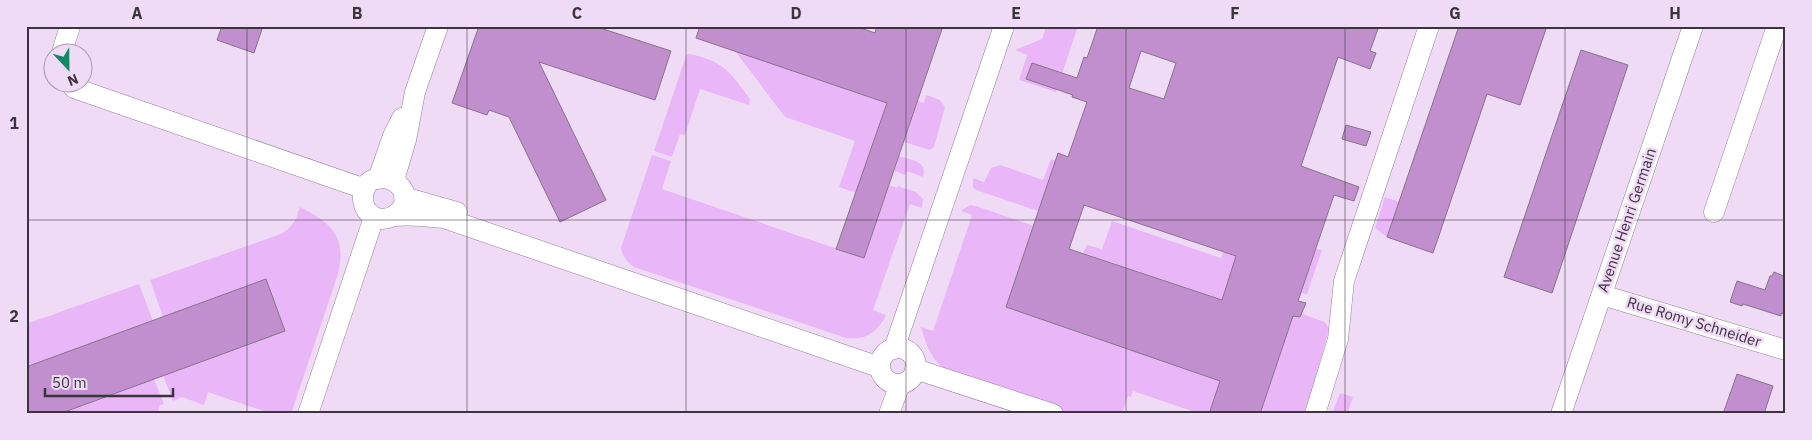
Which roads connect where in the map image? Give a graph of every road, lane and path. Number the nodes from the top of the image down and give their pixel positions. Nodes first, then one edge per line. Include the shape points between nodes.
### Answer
1 (70, 26) edge
2 (438, 26) edge
3 (1004, 26) edge
4 (1429, 26) edge
5 (1693, 26) edge
6 (1777, 26) edge
7 (65, 42) edge
8 (87, 92) edge
9 (385, 186) junction
10 (1714, 212) dead end
11 (384, 217) junction
12 (1602, 295) junction
13 (1786, 350) edge
14 (885, 357) junction
15 (909, 377) junction
16 (308, 414) edge
17 (889, 414) edge
18 (1020, 414) edge
19 (1053, 414) edge
20 (1315, 414) edge
21 (1561, 414) edge

1 - 7 street
2 - 9 street via 415,92 406,140
3 - 14 street
4 - 20 street via 1344,281 1338,339
5 - 12 street, Avenue Henri Germain
6 - 10 street
8 - 9 street
9 - 11 street via 402,208
9 - 11 street via 363,202 365,208
9 - 14 street
11 - 14 street via 444,218
11 - 16 street
12 - 13 street, Rue Romy Schneider
12 - 21 street, Avenue Henri Germain
14 - 15 street via 882,376 886,380 890,382
14 - 15 street via 905,350 910,353 914,358
15 - 17 street
15 - 18 street
15 - 19 street

